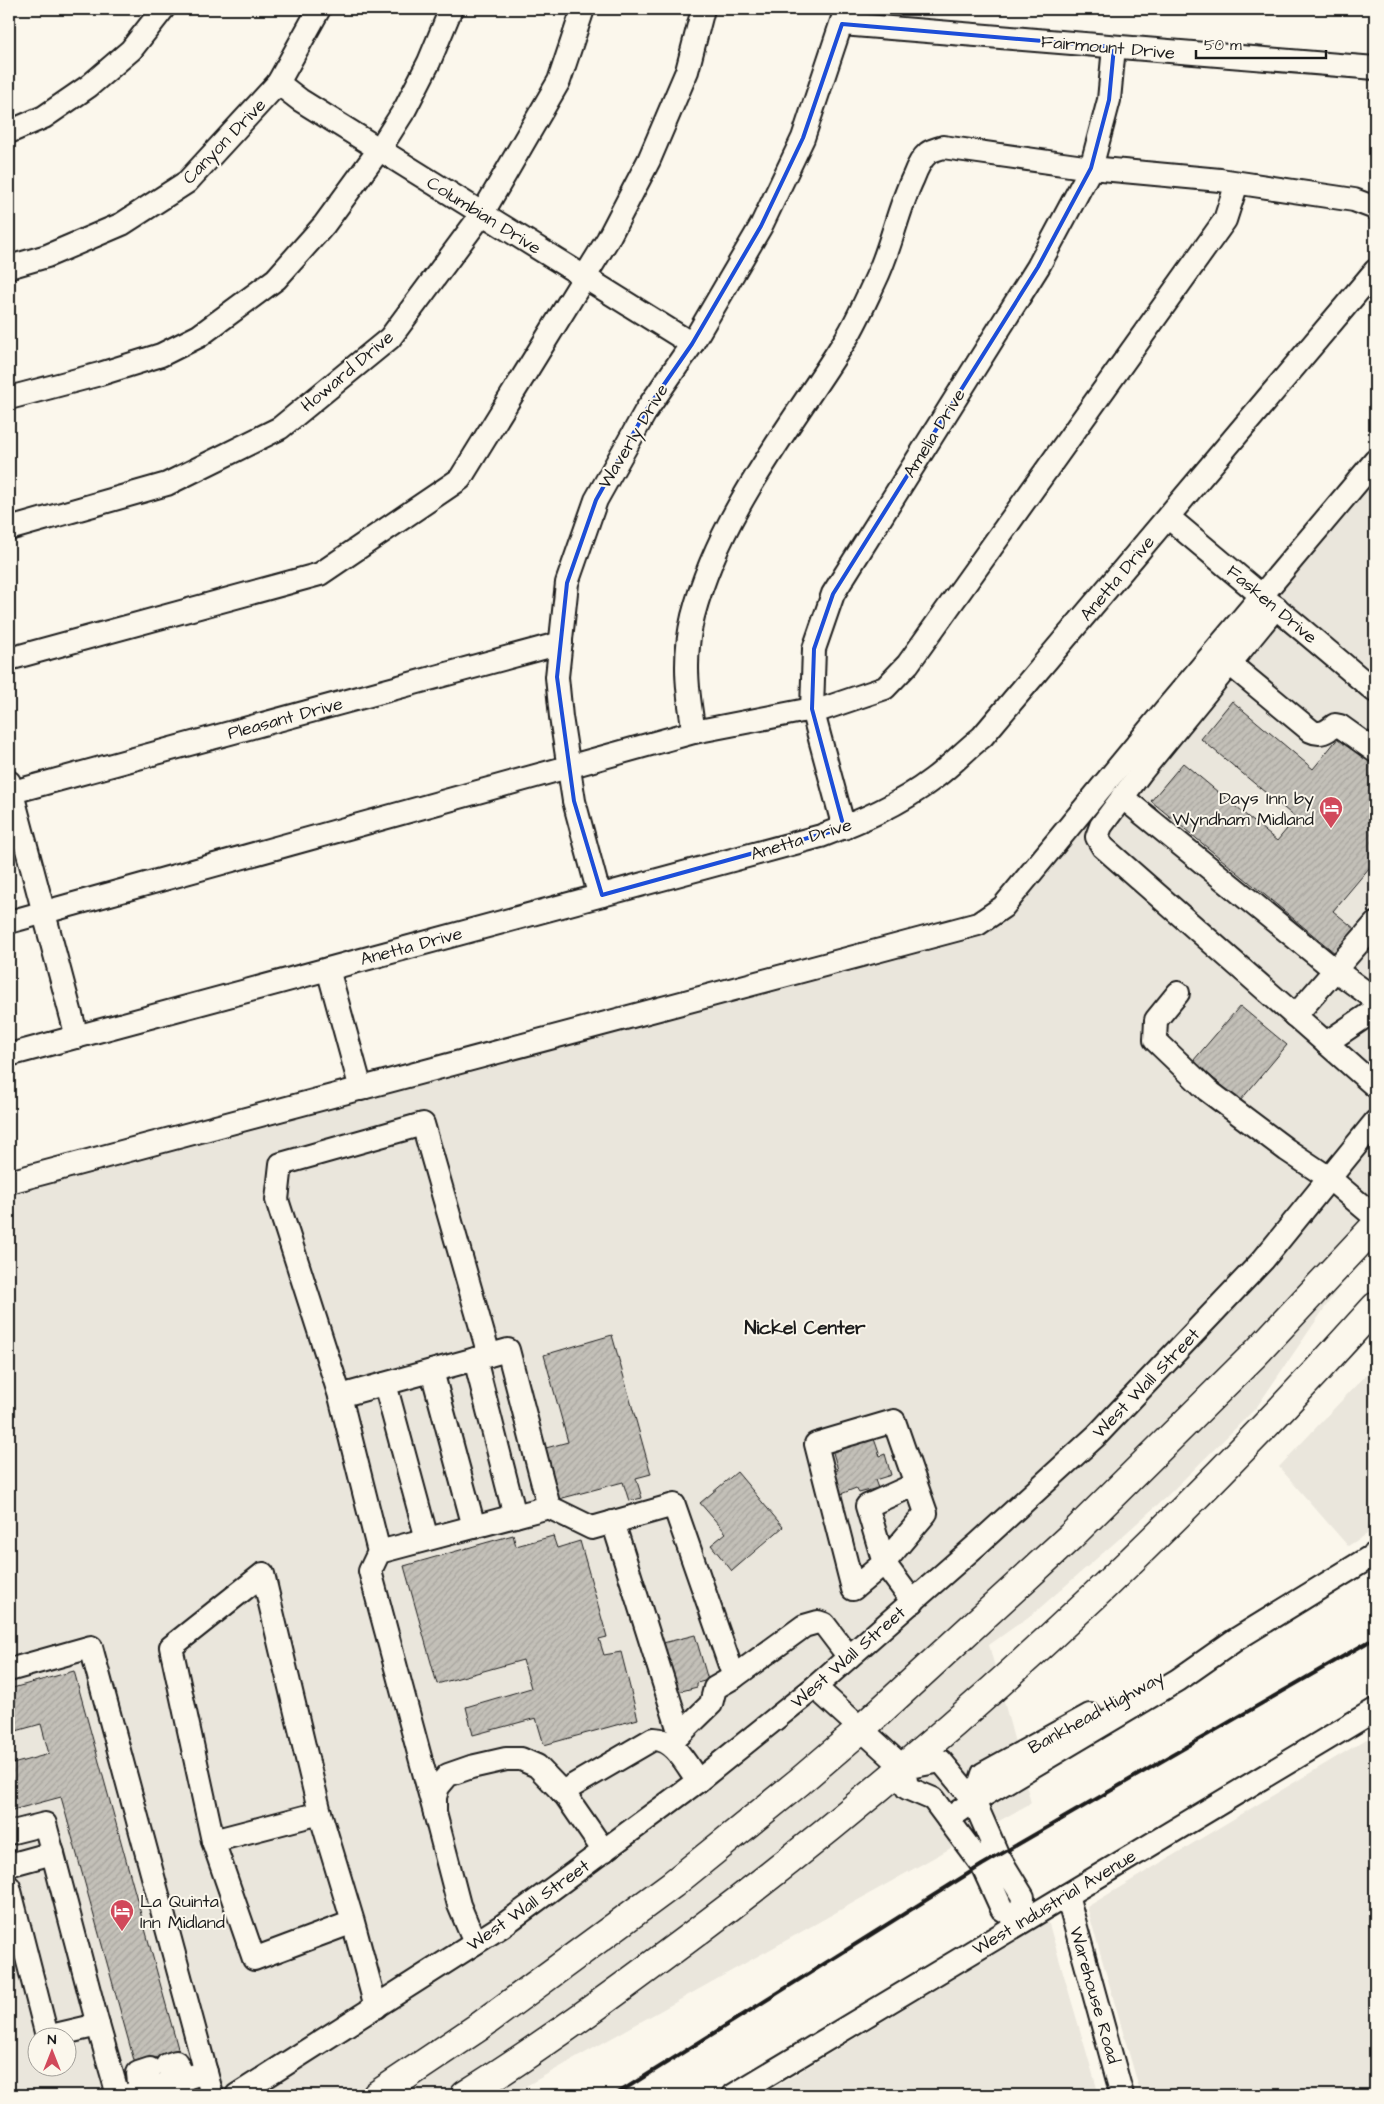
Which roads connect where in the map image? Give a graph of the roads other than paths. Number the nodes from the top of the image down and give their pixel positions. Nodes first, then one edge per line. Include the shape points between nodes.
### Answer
1 (163, 9) edge
2 (318, 9) edge
3 (452, 9) edge
4 (583, 9) edge
5 (703, 9) edge
6 (844, 17) edge
7 (1114, 48) junction
8 (1375, 68) edge
9 (278, 84) junction
10 (9, 132) edge
11 (379, 150) junction
12 (1091, 168) junction
13 (1237, 183) junction
14 (1375, 208) edge
15 (482, 214) junction
16 (9, 267) edge
17 (1375, 271) edge
18 (584, 277) junction
19 (692, 344) junction
20 (9, 398) edge
21 (1375, 461) edge
22 (1168, 517) junction
23 (9, 528) edge
24 (1269, 602) junction
25 (561, 644) junction
26 (9, 659) edge
27 (1230, 664) junction
28 (1375, 691) edge
29 (813, 710) junction
30 (694, 732) junction
31 (1375, 751) edge
32 (568, 766) junction
33 (10, 789) edge
34 (1122, 797) junction
35 (844, 828) junction
36 (602, 895) junction
37 (44, 912) junction
38 (9, 922) edge
39 (1375, 924) edge
40 (328, 968) junction
41 (1335, 970) junction
42 (1178, 993) dead end
43 (1375, 999) edge
44 (1375, 1010) edge
45 (1295, 1016) junction
46 (77, 1036) junction
47 (1326, 1043) junction
48 (9, 1055) edge
49 (1375, 1086) edge
50 (361, 1089) junction
51 (1375, 1122) edge
52 (1329, 1178) junction
53 (9, 1182) edge
54 (1375, 1217) edge
55 (1375, 1226) edge
56 (1375, 1307) edge
57 (482, 1357) junction
58 (432, 1371) junction
59 (385, 1384) junction
60 (340, 1396) junction
61 (916, 1484) junction
62 (867, 1506) junction
63 (549, 1507) junction
64 (515, 1516) junction
65 (835, 1516) junction
66 (613, 1522) junction
67 (474, 1527) junction
68 (427, 1540) junction
69 (379, 1552) junction
70 (1375, 1554) edge
71 (884, 1563) junction
72 (913, 1602) junction
73 (849, 1657) junction
74 (9, 1670) edge
75 (734, 1678) junction
76 (815, 1687) junction
77 (1375, 1710) edge
78 (861, 1729) junction
79 (675, 1739) junction
80 (904, 1768) junction
81 (698, 1781) junction
82 (562, 1792) junction
83 (974, 1801) junction
84 (320, 1813) junction
85 (435, 1813) junction
86 (948, 1819) junction
87 (9, 1833) edge
88 (213, 1841) junction
89 (604, 1851) junction
90 (53, 1853) junction
91 (9, 1865) edge
92 (9, 1886) edge
93 (1067, 1895) junction
94 (1021, 1921) junction
95 (354, 1922) junction
96 (475, 1944) junction
97 (376, 2007) junction
98 (98, 2025) junction
99 (44, 2026) edge
100 (78, 2030) edge
101 (195, 2076) junction
102 (134, 2094) edge
103 (118, 2095) edge
104 (212, 2095) edge
105 (237, 2095) edge
106 (377, 2095) edge
107 (465, 2095) edge
108 (734, 2095) edge
109 (1122, 2095) edge

1 - 10 street via 131,50 89,86 44,117
2 - 9 street, Canyon Drive
3 - 11 street via 405,109
4 - 15 street, Howard Drive via 559,82
5 - 18 street via 687,71 648,160 608,239
6 - 7 street, Fairmount Drive
6 - 19 street, Waverly Drive via 803,138 761,226
7 - 8 street, Fairmount Drive
7 - 12 street, Amelia Drive via 1109,100
9 - 11 street, Columbian Drive
9 - 16 street, Canyon Drive via 187,182 122,224 47,256
11 - 15 street, Columbian Drive
11 - 20 street via 324,225 276,279 200,336 161,355
12 - 13 street
12 - 29 street, Amelia Drive via 1038,267 833,594 814,649
12 - 30 street via 943,148 929,152 917,169 904,196 877,278 847,337 738,507 711,564 694,616 687,652 686,686
13 - 14 street via 1354,200
13 - 29 street via 1225,220 908,664 885,688
15 - 18 street, Columbian Drive
15 - 23 street, Howard Drive via 390,338 280,428 167,484
17 - 22 street, Anetta Drive
18 - 19 street, Columbian Drive
18 - 26 street via 460,479 320,574
19 - 25 street, Waverly Drive via 647,410 596,500 567,583
21 - 24 street
22 - 24 street, Fasken Drive
22 - 35 street, Anetta Drive via 982,737 917,790
24 - 27 street
24 - 28 street, Fasken Drive
24 - 50 street via 1166,710 1004,908 978,924
25 - 32 street, Waverly Drive via 557,677
25 - 33 street, Pleasant Drive
27 - 31 street via 1311,731 1323,733 1335,725 1340,726
27 - 34 street
29 - 30 street
29 - 35 street, Amelia Drive
30 - 32 street
32 - 36 street, Waverly Drive via 574,801
32 - 37 street
33 - 37 street
34 - 41 street
34 - 45 street via 1100,826 1097,837 1103,848
35 - 36 street, Anetta Drive
36 - 40 street, Anetta Drive
37 - 38 street
37 - 46 street
39 - 41 street
40 - 46 street, Anetta Drive
40 - 50 street
41 - 43 street
41 - 45 street
42 - 52 street via 1156,1020 1155,1040 1207,1090
44 - 47 street
45 - 47 street
46 - 48 street, Anetta Drive
47 - 49 street
50 - 53 street
51 - 52 street, West Wall Street
52 - 54 street
52 - 72 street, West Wall Street via 1263,1260 1097,1434
55 - 78 main road via 1256,1353 1070,1537
56 - 80 main road via 1320,1368 1114,1579
57 - 58 street
57 - 60 street via 422,1124 281,1164 277,1200
57 - 63 street via 508,1350
57 - 64 street
58 - 59 street
58 - 67 street
59 - 60 street
59 - 68 street
60 - 69 street
61 - 62 street
61 - 65 street via 894,1421 816,1444
61 - 71 street via 926,1513
62 - 65 street
62 - 71 street
63 - 64 street
63 - 66 street via 592,1528
64 - 67 street
65 - 71 street via 853,1589
66 - 75 street via 674,1505
66 - 79 street
67 - 68 street
68 - 69 street
69 - 85 street via 370,1571
70 - 83 street, Bankhead Highway via 1235,1640 1178,1680
71 - 72 street
72 - 73 street, West Wall Street
73 - 75 street via 824,1624 818,1622 804,1626
73 - 76 street, West Wall Street
74 - 101 street via 91,1647
75 - 79 street via 715,1688 711,1704
76 - 78 street
76 - 81 street, West Wall Street
77 - 93 street, West Industrial Avenue
78 - 80 street
78 - 106 main road via 673,1884 488,2020
79 - 81 street
79 - 82 street via 653,1739
80 - 83 street via 941,1761
80 - 86 street via 907,1788 934,1799
80 - 107 main road via 755,1889 637,1978
81 - 89 street, West Wall Street
82 - 85 street via 538,1766 521,1759 506,1759 471,1766 448,1775 438,1787
82 - 89 street
83 - 86 street, Bankhead Highway
83 - 94 street via 998,1856 1023,1896
84 - 88 street
84 - 88 street via 263,1574 171,1647
84 - 95 street
85 - 96 street via 459,1905
86 - 94 street via 982,1865 1002,1909
87 - 90 street via 45,1824
88 - 95 street via 254,1959
89 - 96 street, West Wall Street
90 - 91 street
90 - 98 street
92 - 99 street
93 - 94 street, West Industrial Avenue
93 - 109 street, Warehouse Road
94 - 108 street, West Industrial Avenue
95 - 97 street
96 - 97 street, West Wall Street
97 - 105 street, West Wall Street
98 - 100 street
98 - 103 street
101 - 102 street
101 - 102 street via 176,2062 158,2067 138,2073
101 - 104 street

